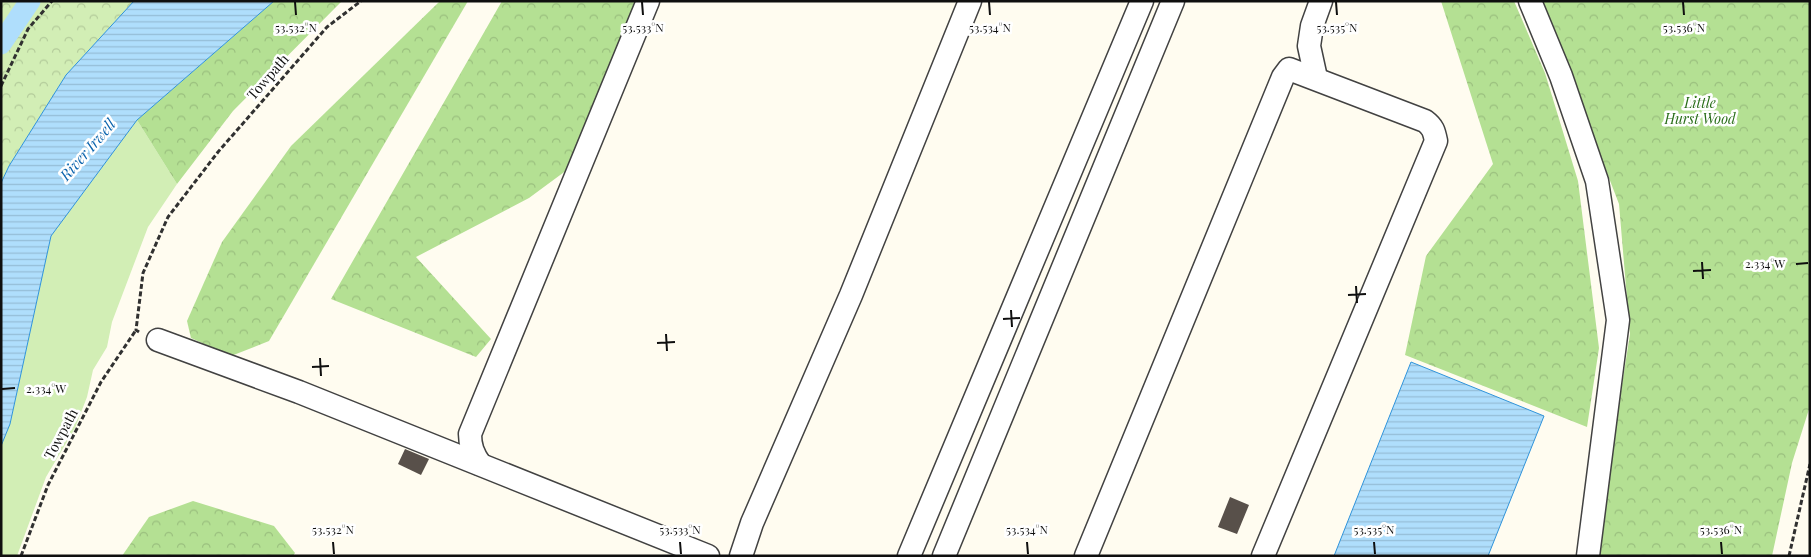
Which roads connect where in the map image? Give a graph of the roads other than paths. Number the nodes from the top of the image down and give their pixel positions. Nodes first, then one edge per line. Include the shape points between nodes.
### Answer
1 (648, 1) edge
2 (970, 1) edge
3 (1142, 1) edge
4 (1173, 1) edge
5 (1321, 1) edge
6 (1530, 1) edge
7 (1316, 78) junction
8 (158, 340) road end
9 (480, 464) junction
10 (708, 556) edge
11 (741, 556) edge
12 (909, 556) edge
13 (944, 556) edge
14 (1086, 556) edge
15 (1263, 556) edge
16 (1588, 556) edge

1 - 9 lane via 470,434 472,453
2 - 11 lane
3 - 12 lane
4 - 13 lane
5 - 7 lane via 1309,46
6 - 16 lane via 1597,181 1618,320
7 - 14 lane via 1289,69 1283,77
7 - 15 lane via 1425,121 1432,126 1436,141
8 - 9 lane
9 - 10 lane

